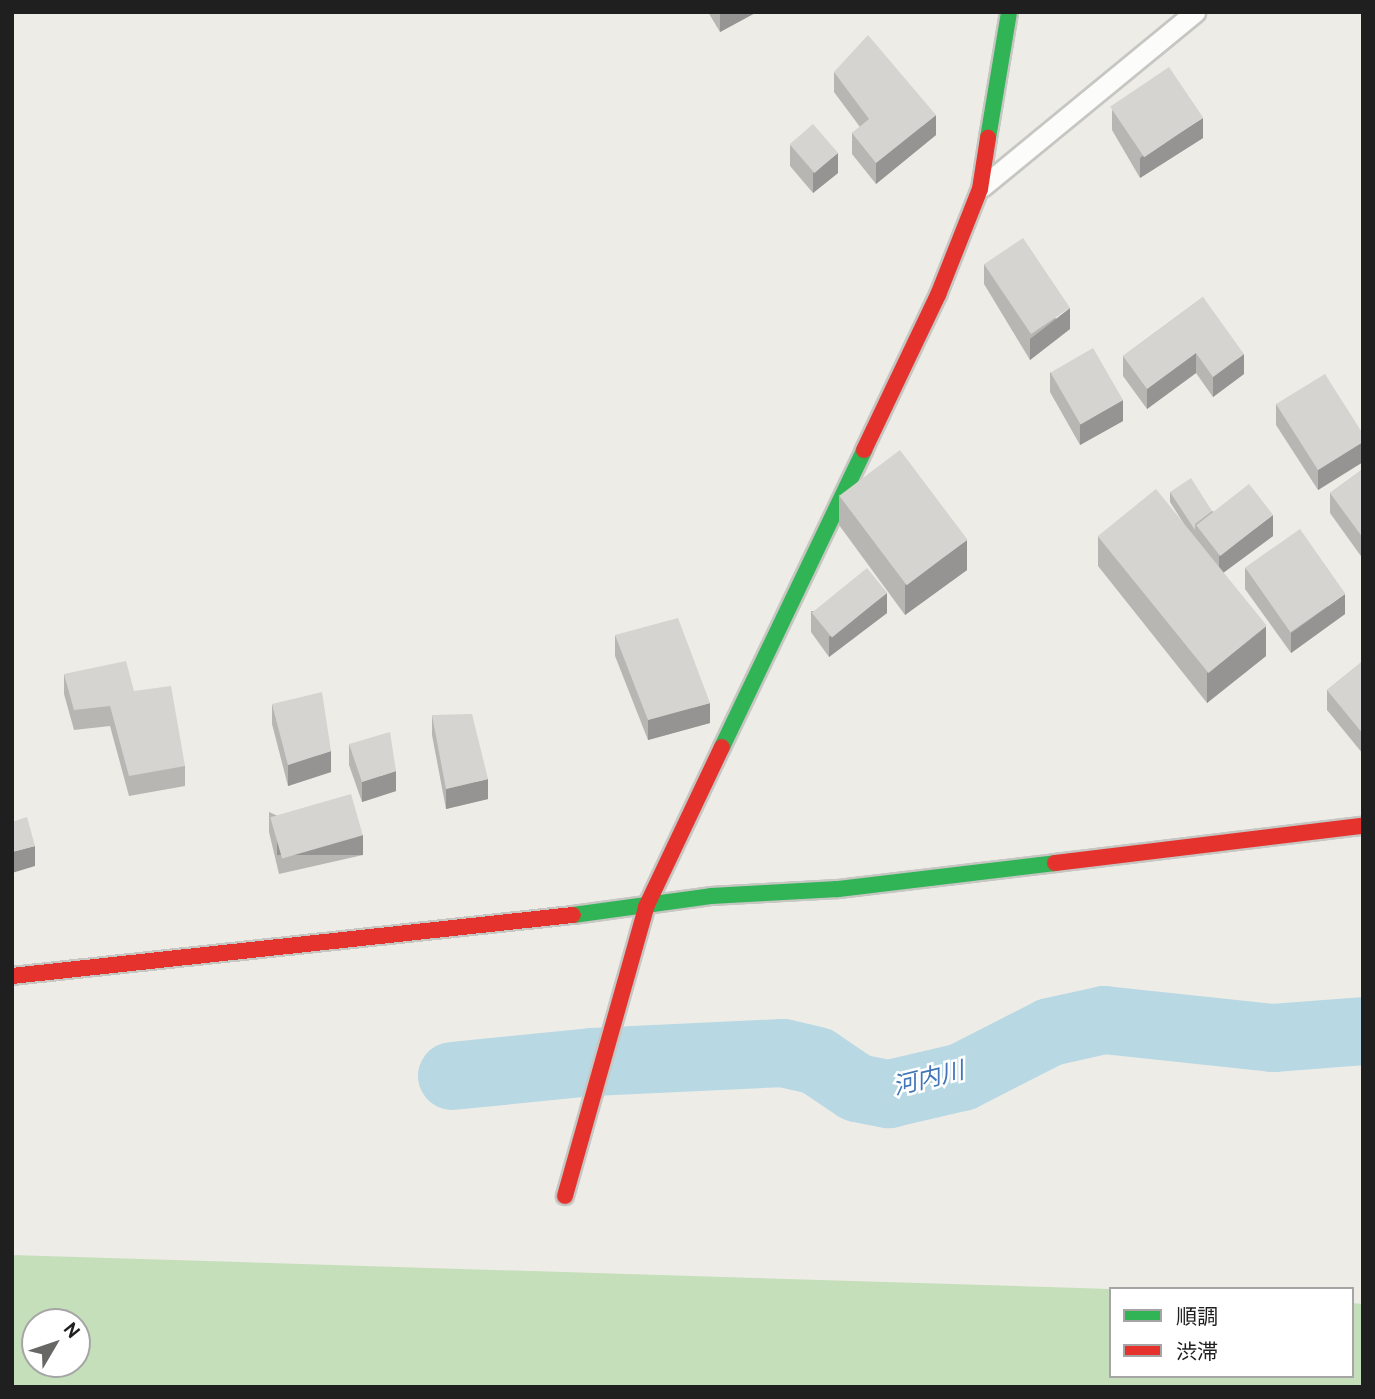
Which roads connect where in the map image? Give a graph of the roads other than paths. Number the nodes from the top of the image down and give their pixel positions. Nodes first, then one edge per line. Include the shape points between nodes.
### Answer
1 (1009, 12) edge
2 (1195, 12) edge
3 (980, 189) junction
4 (1363, 826) edge
5 (646, 907) junction
6 (12, 976) edge
7 (565, 1196) dead end

1 - 3 street
2 - 3 lane
3 - 5 street via 938,295
4 - 5 street via 838,889 711,895
5 - 6 street
5 - 7 street

